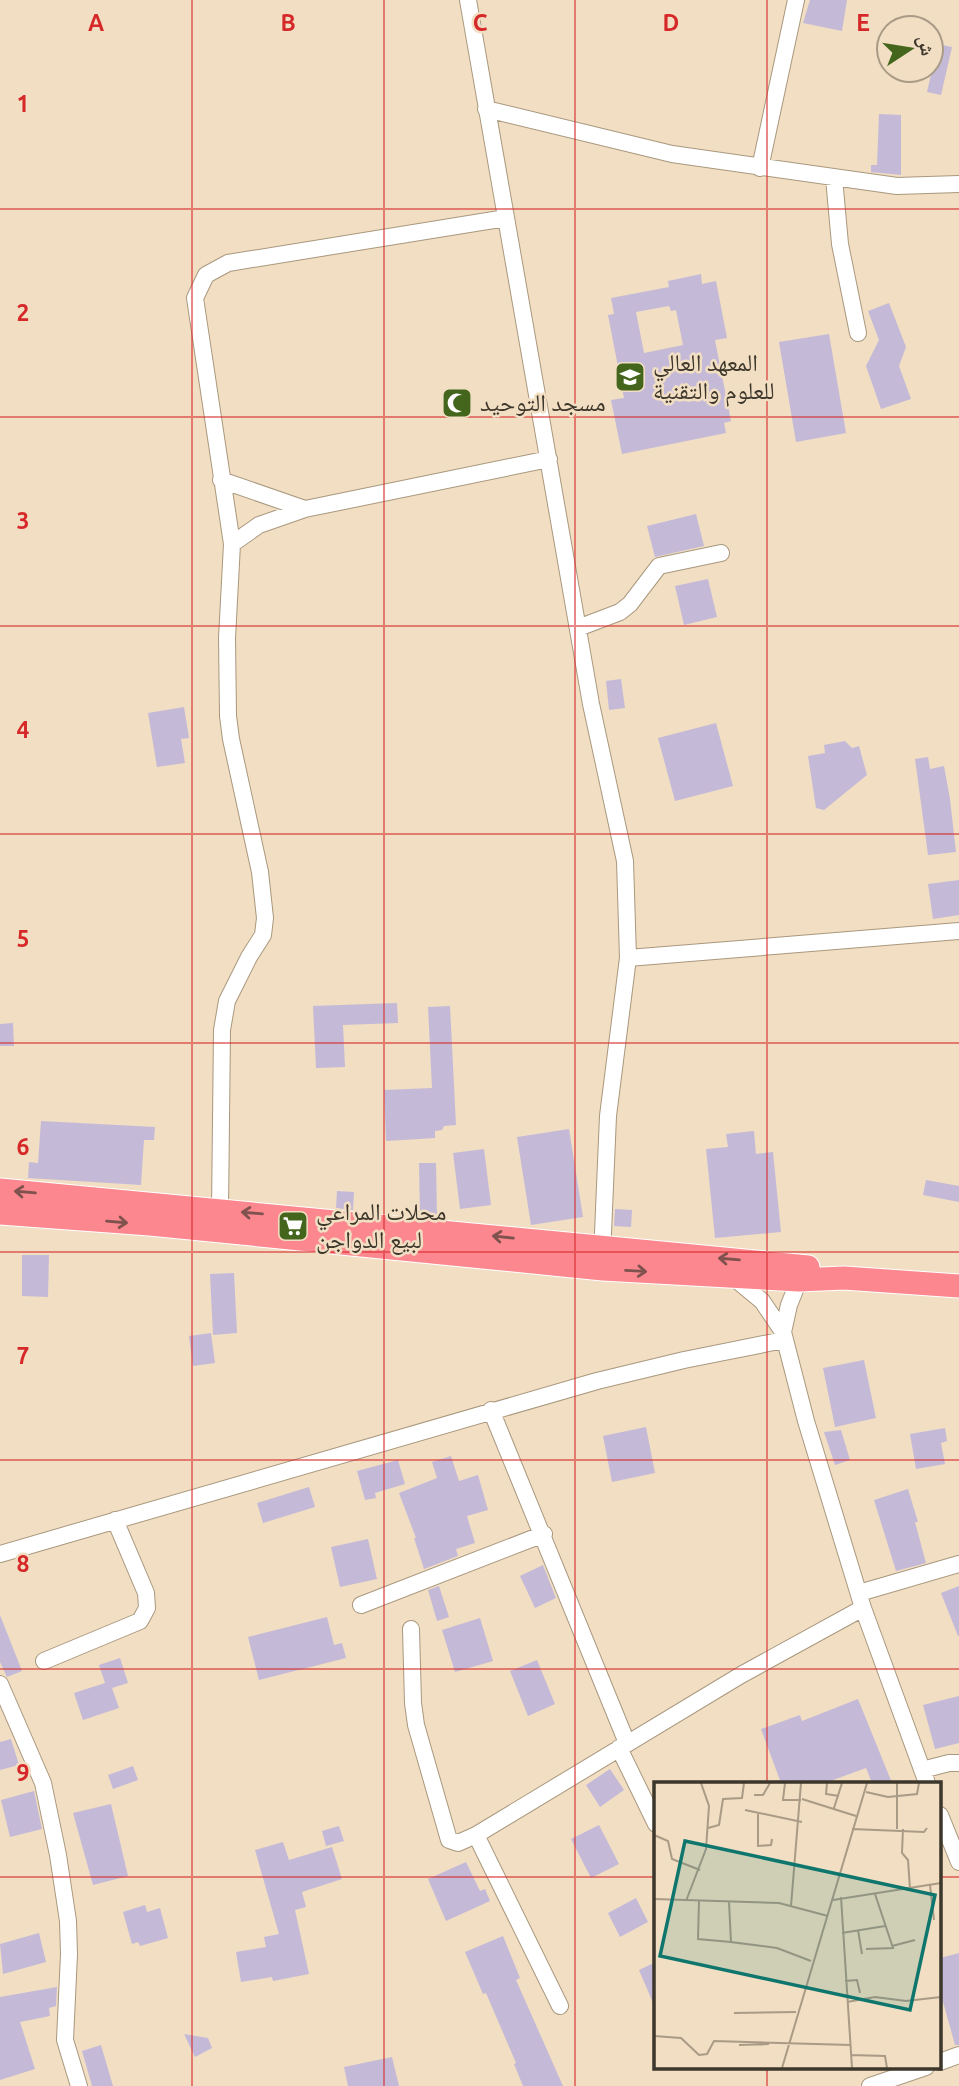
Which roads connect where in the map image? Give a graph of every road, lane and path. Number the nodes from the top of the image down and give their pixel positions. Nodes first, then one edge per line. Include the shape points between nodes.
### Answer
1 (468, 0) edge
2 (796, 0) edge
3 (486, 109) junction
4 (760, 168) junction
5 (834, 178) junction
6 (959, 184) edge
7 (506, 218) junction
8 (858, 333) dead end
9 (549, 459) junction
10 (221, 480) junction
11 (305, 509) junction
12 (232, 544) junction
13 (721, 554) dead end
14 (578, 628) junction
15 (959, 931) edge
16 (628, 958) junction
17 (0, 1190) edge
18 (220, 1210) junction
19 (0, 1213) edge
20 (421, 1240) junction
21 (602, 1258) junction
22 (733, 1277) junction
23 (844, 1278) junction
24 (799, 1280) junction
25 (959, 1286) edge
26 (783, 1336) junction
27 (491, 1410) junction
28 (115, 1520) junction
29 (544, 1534) junction
30 (0, 1553) edge
31 (959, 1563) edge
32 (861, 1601) junction
33 (361, 1605) dead end
34 (411, 1629) dead end
35 (44, 1661) dead end
36 (0, 1684) edge
37 (623, 1745) junction
38 (959, 1763) edge
39 (924, 1776) edge
40 (654, 1819) edge
41 (942, 1820) edge
42 (476, 1835) junction
43 (959, 1862) edge
44 (560, 2006) dead end
45 (959, 2055) edge
46 (942, 2061) edge
47 (923, 2068) edge
48 (79, 2086) edge
49 (870, 2086) edge

1 - 3 street
2 - 4 street
3 - 4 street via 672,154
3 - 7 street
4 - 5 street
5 - 6 street via 897,186
5 - 8 street via 840,244
7 - 9 street
7 - 10 street via 229,263 206,275 195,298
9 - 11 street
9 - 14 street
10 - 11 street
10 - 12 street
11 - 12 street via 259,524
12 - 18 street via 228,716 265,918 263,935 227,1001 222,1030
13 - 14 street via 659,566 620,612
14 - 16 street via 625,861
15 - 16 street
16 - 21 street via 608,1116
18 -> 17 highway
20 -> 18 highway
19 -> 20 highway
20 - 21 highway
21 -> 22 highway
23 -> 21 highway via 797,1265
22 - 24 highway
22 - 26 street via 762,1301
23 - 24 highway
23 - 25 highway
24 - 26 street
26 - 27 street
26 - 32 street
27 - 28 street
27 - 29 street
28 - 30 street
28 - 35 street via 146,1593 147,1608 140,1621
29 - 33 street
29 - 37 street
31 - 32 street
32 - 37 street
32 - 39 street
34 - 42 street via 416,1725 449,1840 458,1843
36 - 48 street via 43,1783 58,1855 68,1921 65,2040
37 - 40 street
37 - 42 street
38 - 39 street
41 - 43 street
42 - 44 street
45 - 46 street
47 - 49 street

